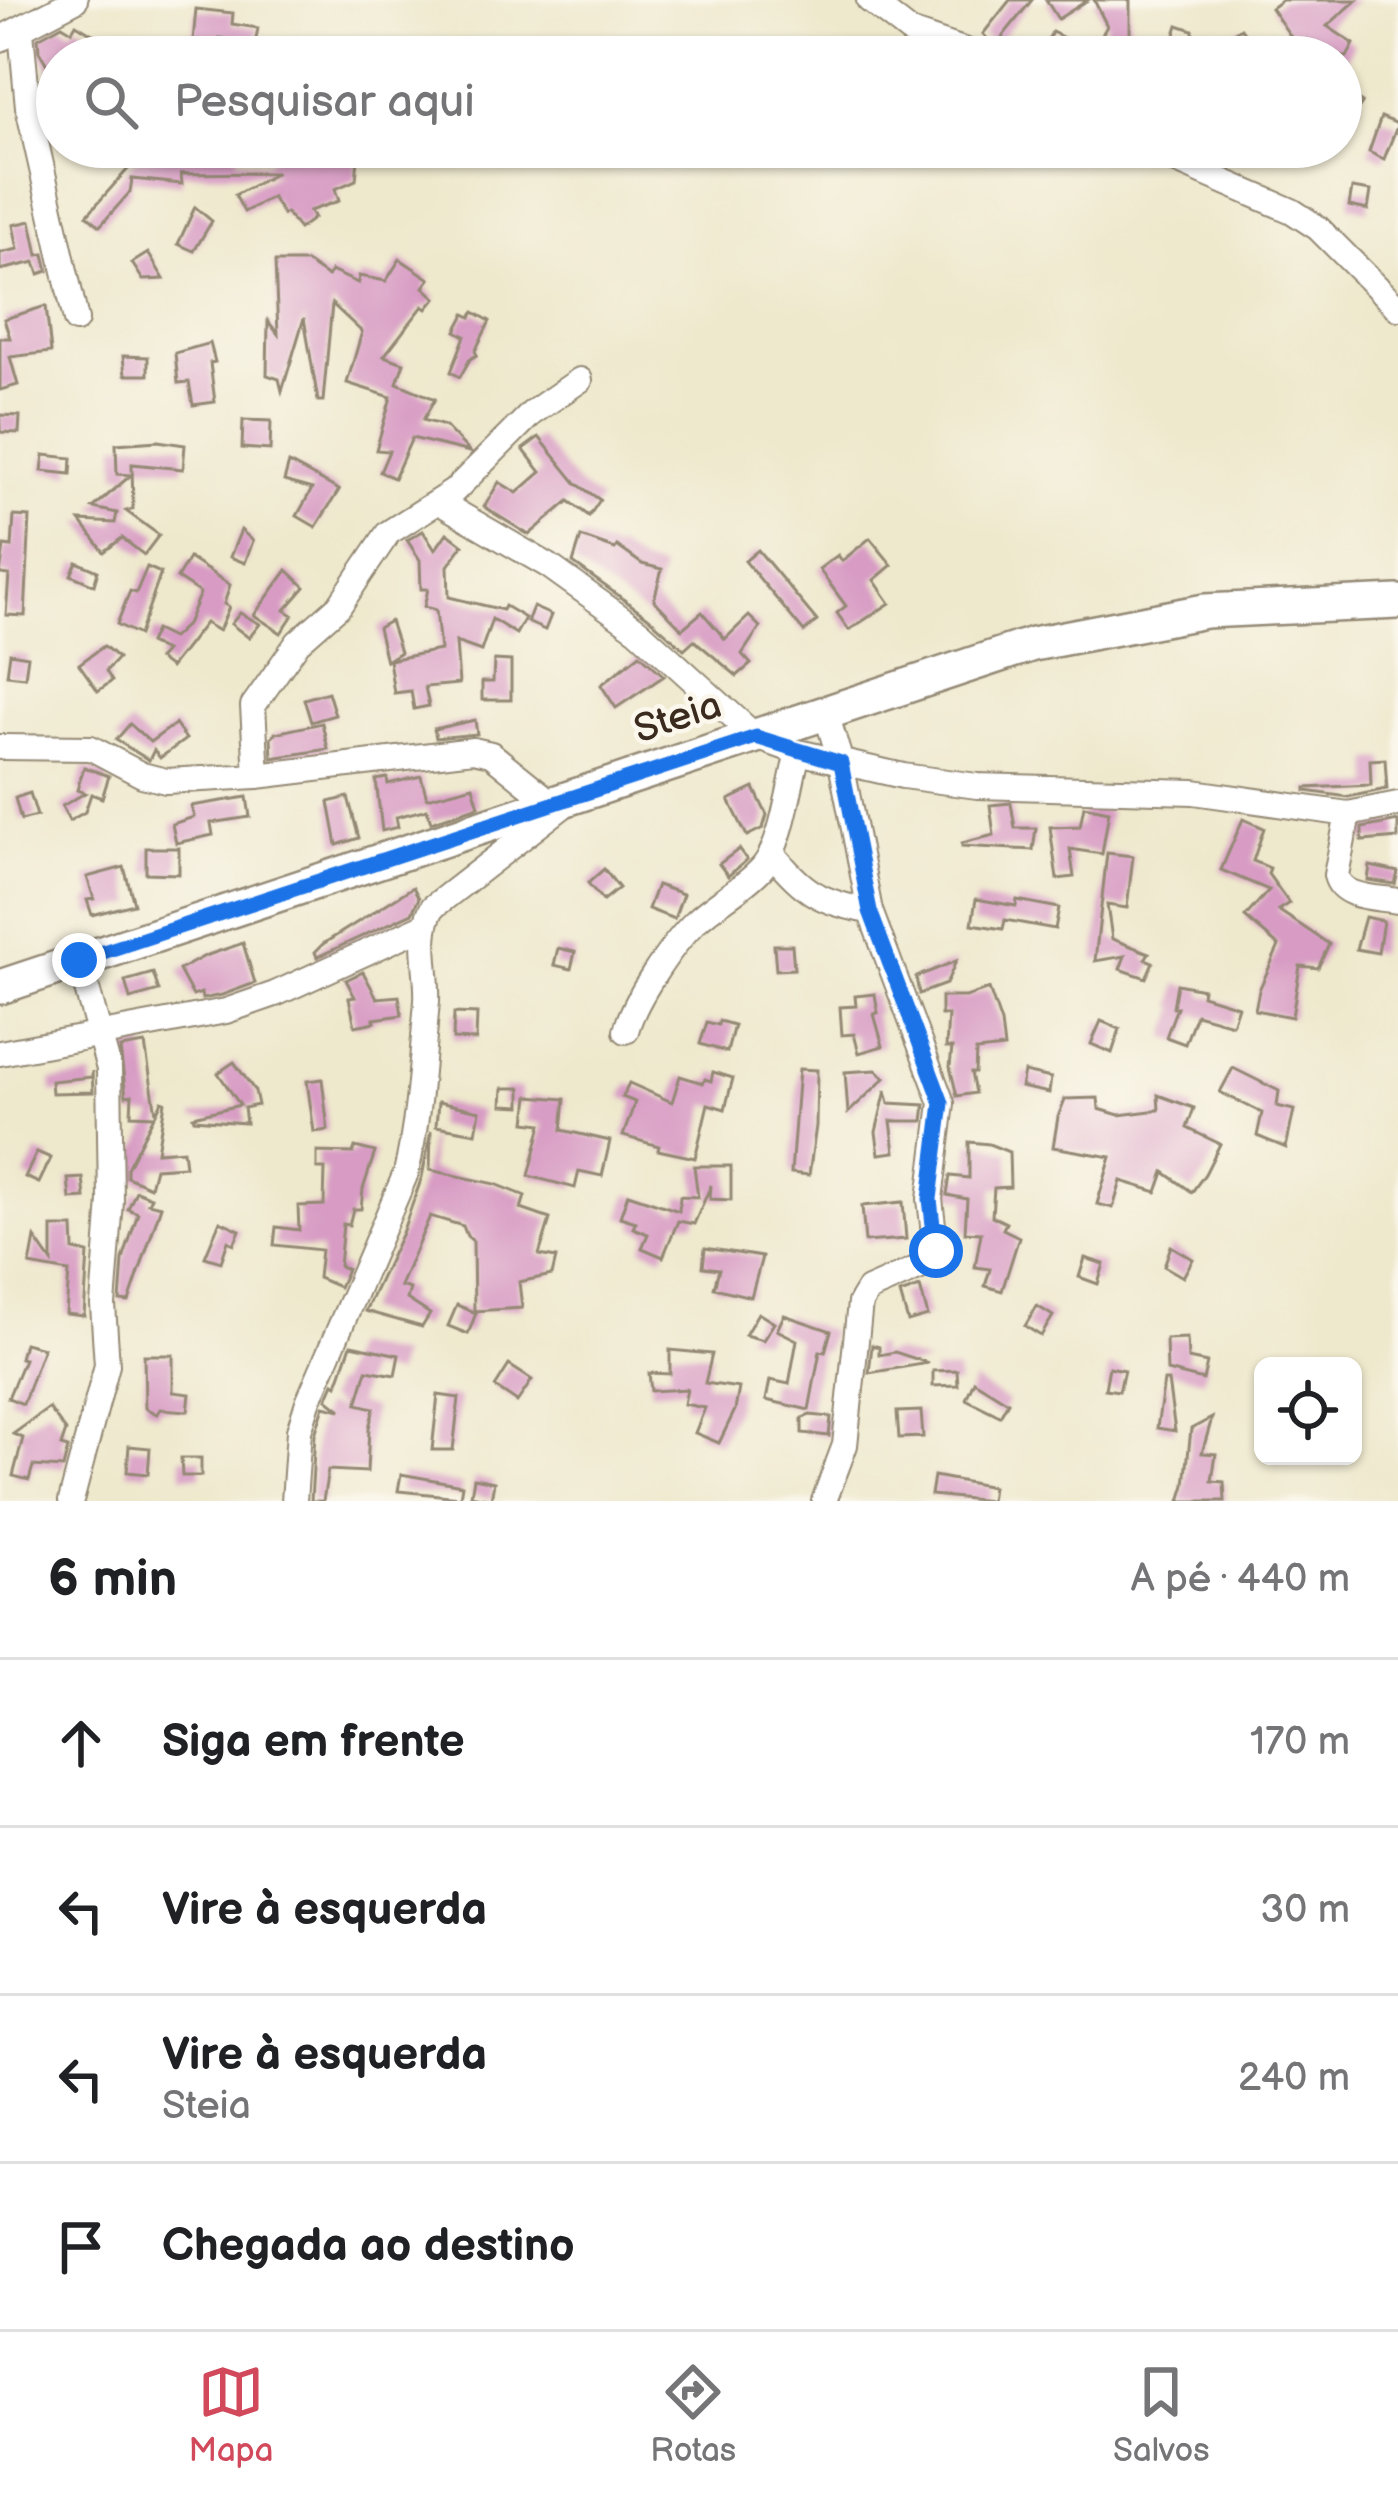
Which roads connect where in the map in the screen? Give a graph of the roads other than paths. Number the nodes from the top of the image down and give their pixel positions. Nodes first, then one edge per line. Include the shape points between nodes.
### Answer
1 (75, 0) edge
2 (869, 0) edge
3 (10, 35) edge
4 (922, 36) edge
5 (36, 142) edge
6 (42, 168) edge
7 (1192, 168) edge
8 (1398, 308) edge
9 (76, 320) dead end
10 (580, 380) dead end
11 (439, 502) junction
12 (1398, 602) edge
13 (826, 713) junction
14 (756, 737) junction
15 (0, 747) edge
16 (798, 752) junction
17 (841, 763) junction
18 (257, 776) junction
19 (564, 800) junction
20 (1398, 804) edge
21 (1348, 814) junction
22 (772, 853) junction
23 (1398, 901) edge
24 (870, 911) junction
25 (424, 926) junction
26 (79, 960) junction
27 (0, 987) edge
28 (626, 1031) dead end
29 (98, 1032) junction
30 (0, 1053) edge
31 (70, 1501) edge
32 (294, 1501) edge
33 (824, 1501) edge

1 - 3 street
2 - 4 street
3 - 5 street
6 - 9 street
7 - 8 street via 1318,228
10 - 11 street via 532,413
11 - 14 street via 638,630
11 - 18 street via 388,533 338,606 258,695 251,721
12 - 13 main road, Steia via 1205,611 1112,627 1033,644
13 - 14 main road, Steia
13 - 17 street
14 - 16 street
14 - 19 main road, Steia
15 - 18 street via 92,748 166,781
16 - 17 street
16 - 22 street
17 - 21 street via 976,786 1194,792
17 - 24 street
18 - 19 street via 472,750
19 - 25 street via 433,908
19 - 26 main road, Steia
20 - 21 street
21 - 23 street via 1338,885
22 - 24 street via 806,890
22 - 28 street via 688,930
24 - 33 street via 942,1103 930,1199 936,1251 926,1268 868,1291 860,1303 845,1445
25 - 29 street via 258,1000
25 - 32 street via 428,994 406,1173 308,1402
26 - 27 main road, Steia
26 - 29 street
29 - 30 street
29 - 31 street via 109,1069 107,1365

